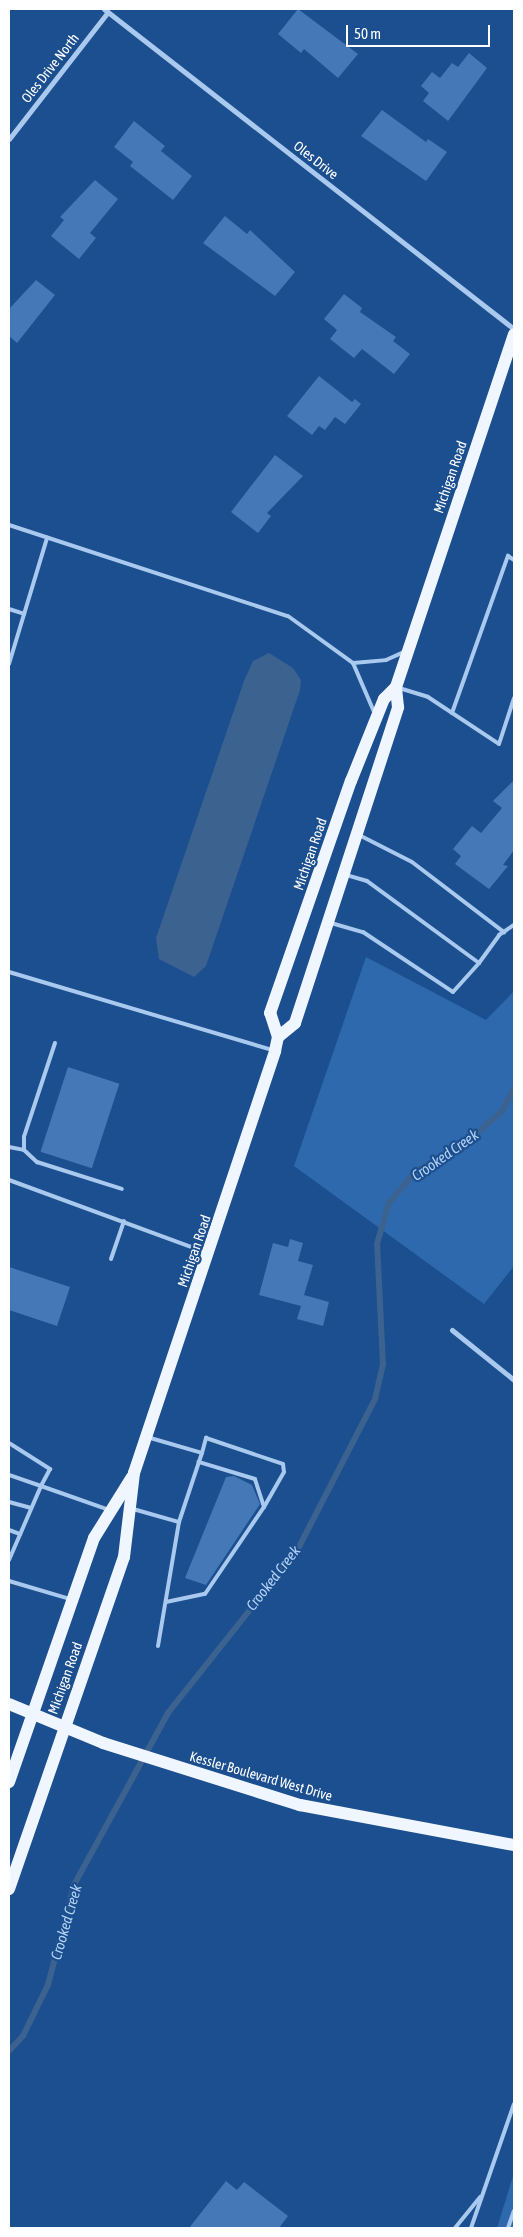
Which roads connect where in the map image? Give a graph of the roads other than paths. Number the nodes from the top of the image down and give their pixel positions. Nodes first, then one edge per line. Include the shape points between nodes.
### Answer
1 (106, 10) edge
2 (9, 139) edge
3 (514, 329) edge
4 (514, 334) edge
5 (9, 525) edge
6 (48, 538) junction
7 (514, 560) edge
8 (9, 609) edge
9 (24, 614) junction
10 (407, 651) junction
11 (354, 663) junction
12 (9, 664) edge
13 (396, 686) junction
14 (514, 698) edge
15 (452, 713) junction
16 (376, 718) junction
17 (355, 833) junction
18 (341, 874) junction
19 (326, 921) junction
20 (514, 925) edge
21 (504, 932) junction
22 (479, 962) junction
23 (9, 972) edge
24 (278, 1036) junction
25 (55, 1044) dead end
26 (275, 1051) junction
27 (9, 1147) edge
28 (24, 1150) junction
29 (9, 1180) edge
30 (122, 1189) dead end
31 (124, 1221) junction
32 (209, 1254) junction
33 (111, 1259) dead end
34 (452, 1330) dead end
35 (514, 1380) edge
36 (147, 1437) junction
37 (9, 1443) edge
38 (202, 1454) junction
39 (199, 1462) junction
40 (134, 1473) junction
41 (9, 1475) edge
42 (41, 1486) junction
43 (9, 1502) edge
44 (264, 1507) junction
45 (31, 1508) junction
46 (130, 1508) junction
47 (111, 1511) junction
48 (179, 1522) junction
49 (9, 1530) edge
50 (20, 1534) junction
51 (9, 1560) edge
52 (9, 1581) edge
53 (72, 1599) junction
54 (166, 1602) junction
55 (158, 1646) dead end
56 (9, 1704) edge
57 (31, 1715) junction
58 (63, 1727) junction
59 (9, 1782) edge
60 (514, 1845) edge
61 (9, 1889) edge
62 (514, 2104) edge
63 (483, 2194) junction
64 (514, 2211) edge
65 (455, 2228) edge
66 (471, 2228) edge
67 (508, 2228) edge

1 - 2 street, Oles Drive North
1 - 3 street, Oles Drive
4 - 10 main road, Michigan Road
5 - 6 lane
6 - 9 lane
6 - 11 lane via 274,609 307,627
7 - 15 lane via 508,556
8 - 9 lane
9 - 12 lane
10 - 11 lane via 386,660
10 - 13 main road, Michigan Road
11 - 16 lane
13 - 15 lane via 428,697
13 - 16 main road, Michigan Road via 384,699
13 - 17 main road, Michigan Road via 398,707
14 - 15 lane via 499,744
16 - 24 main road, Michigan Road via 270,1013
17 - 18 main road, Michigan Road
17 - 21 lane via 412,862
18 - 19 main road, Michigan Road
18 - 22 lane via 367,881
19 - 22 lane via 363,932 453,992
19 - 24 main road, Michigan Road via 295,1023
20 - 21 lane
21 - 22 lane
23 - 26 lane
24 - 26 main road, Michigan Road
25 - 28 lane via 24,1137
26 - 32 main road, Michigan Road
27 - 28 lane
28 - 30 lane via 37,1162
29 - 31 lane
31 - 32 lane
31 - 33 lane
32 - 36 main road, Michigan Road
34 - 35 street
36 - 38 lane
36 - 40 main road, Michigan Road
37 - 42 lane via 50,1469
38 - 39 lane
38 - 44 lane via 206,1438 283,1464 284,1472
39 - 44 lane via 255,1479
39 - 48 lane
40 - 46 main road, Michigan Road
40 - 47 main road, Michigan Road
41 - 42 lane
42 - 45 lane
42 - 47 lane
43 - 45 lane
44 - 54 lane via 206,1594
45 - 50 lane
46 - 48 lane
46 - 58 main road, Michigan Road via 124,1557
47 - 53 main road, Michigan Road via 94,1538
48 - 54 lane
49 - 50 lane
50 - 51 lane
52 - 53 lane
53 - 57 main road, Michigan Road
54 - 55 lane
56 - 57 main road, Kessler Boulevard West Drive
57 - 58 main road, Kessler Boulevard West Drive
57 - 59 main road, Michigan Road
58 - 60 main road, Kessler Boulevard West Drive via 185,1771 300,1805
58 - 61 main road, Michigan Road
62 - 63 lane
63 - 65 lane
63 - 66 lane
64 - 67 lane

